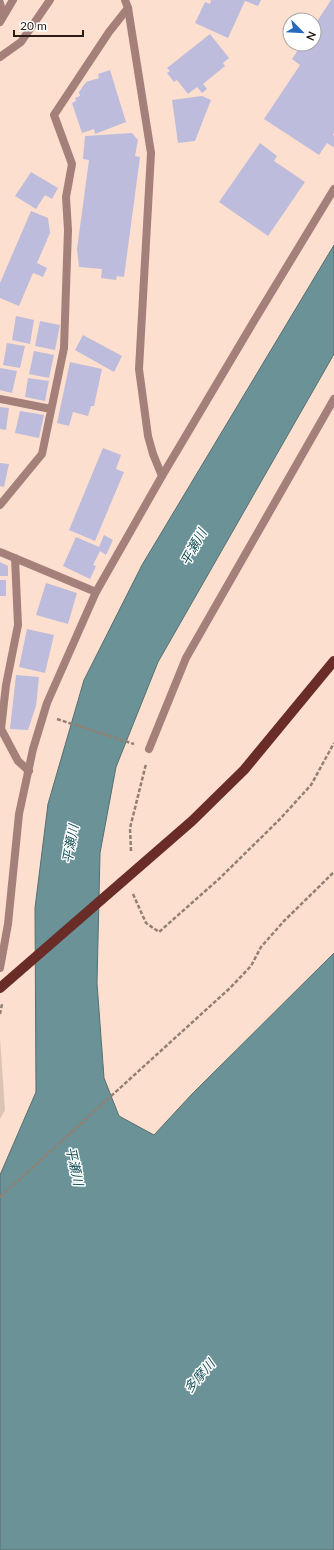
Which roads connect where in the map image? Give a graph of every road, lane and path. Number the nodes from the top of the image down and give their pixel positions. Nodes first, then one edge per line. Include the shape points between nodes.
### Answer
1 (13, 0) edge
2 (50, 0) edge
3 (125, 0) edge
4 (0, 3) edge
5 (128, 8) junction
6 (2, 19) edge
7 (0, 57) edge
8 (334, 189) edge
9 (0, 399) edge
10 (334, 400) edge
11 (51, 409) junction
12 (162, 476) junction
13 (0, 504) edge
14 (0, 552) edge
15 (15, 558) junction
16 (96, 592) junction
17 (334, 661) edge
18 (56, 719) dead end
19 (334, 742) edge
20 (149, 749) joint
21 (29, 771) junction
22 (334, 872) edge
23 (159, 932) dead end
24 (0, 968) edge
25 (0, 988) edge
26 (0, 1197) edge

1 - 6 street
2 - 7 street via 21,42
3 - 5 street
4 - 6 street
5 - 11 street via 54,115 72,164 66,197 68,230 64,348
5 - 12 street via 151,153 139,369 148,436
8 - 12 street
9 - 11 street
10 - 20 street via 186,658
11 - 13 street via 42,454
12 - 16 street
14 - 15 street
15 - 16 street
15 - 21 street via 18,625 6,685 1,729 18,761
16 - 21 street via 47,703 32,749
17 - 25 main road via 244,770 192,821
18 - 20 path
19 - 23 path via 311,785 280,819 220,878
21 - 24 street via 19,814 8,924
22 - 26 path via 284,920 261,947 251,966 235,982

